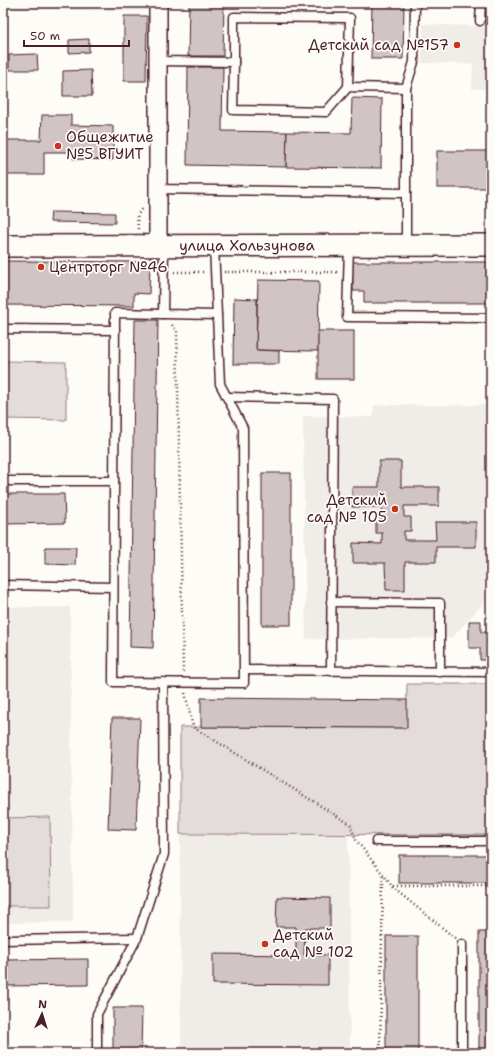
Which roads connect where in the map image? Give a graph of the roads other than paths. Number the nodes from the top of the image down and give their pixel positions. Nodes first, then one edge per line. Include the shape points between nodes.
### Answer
1 (158, 3) edge
2 (415, 3) edge
3 (481, 3) edge
4 (480, 21) dead end
5 (158, 61) junction
6 (234, 62) junction
7 (348, 87) junction
8 (406, 88) junction
9 (158, 189) junction
10 (406, 193) junction
11 (214, 245) junction
12 (349, 245) junction
13 (406, 245) junction
14 (491, 245) edge
15 (3, 246) edge
16 (161, 246) junction
17 (163, 314) junction
18 (217, 315) junction
19 (491, 318) edge
20 (3, 328) edge
21 (115, 330) junction
22 (227, 397) junction
23 (114, 480) junction
24 (3, 481) edge
25 (3, 585) edge
26 (113, 586) junction
27 (332, 602) junction
28 (244, 670) junction
29 (331, 671) junction
30 (440, 672) junction
31 (491, 672) edge
32 (163, 682) junction
33 (376, 841) dead end
34 (491, 841) edge
35 (137, 938) junction
36 (3, 940) edge
37 (462, 944) road end
38 (97, 1053) edge
39 (462, 1053) edge

1 - 5 street
2 - 8 lane via 414,62
3 - 4 lane
5 - 6 lane
5 - 9 street
6 - 7 lane via 233,110 326,112
6 - 7 lane via 234,17 350,18
7 - 8 lane
8 - 10 lane
9 - 10 lane
9 - 16 street
10 - 13 lane
11 - 12 street, улица Хользунова
11 - 16 street, улица Хользунова
11 - 18 lane
12 - 13 street, улица Хользунова
12 - 19 lane via 347,317
13 - 14 street, улица Хользунова
15 - 16 street, улица Хользунова
16 - 17 lane via 164,272
17 - 18 lane
17 - 21 lane via 115,313
18 - 22 lane via 220,384
20 - 21 lane
21 - 23 lane
22 - 27 lane via 333,398
22 - 28 lane via 243,428
23 - 24 lane
23 - 26 lane
25 - 26 lane
26 - 32 lane via 112,682
27 - 29 lane
27 - 30 lane via 440,603
28 - 29 lane
28 - 32 lane via 244,683
29 - 30 lane
30 - 31 lane
32 - 35 lane via 164,854
33 - 34 lane
35 - 36 lane
35 - 38 lane via 97,1014
37 - 39 lane

